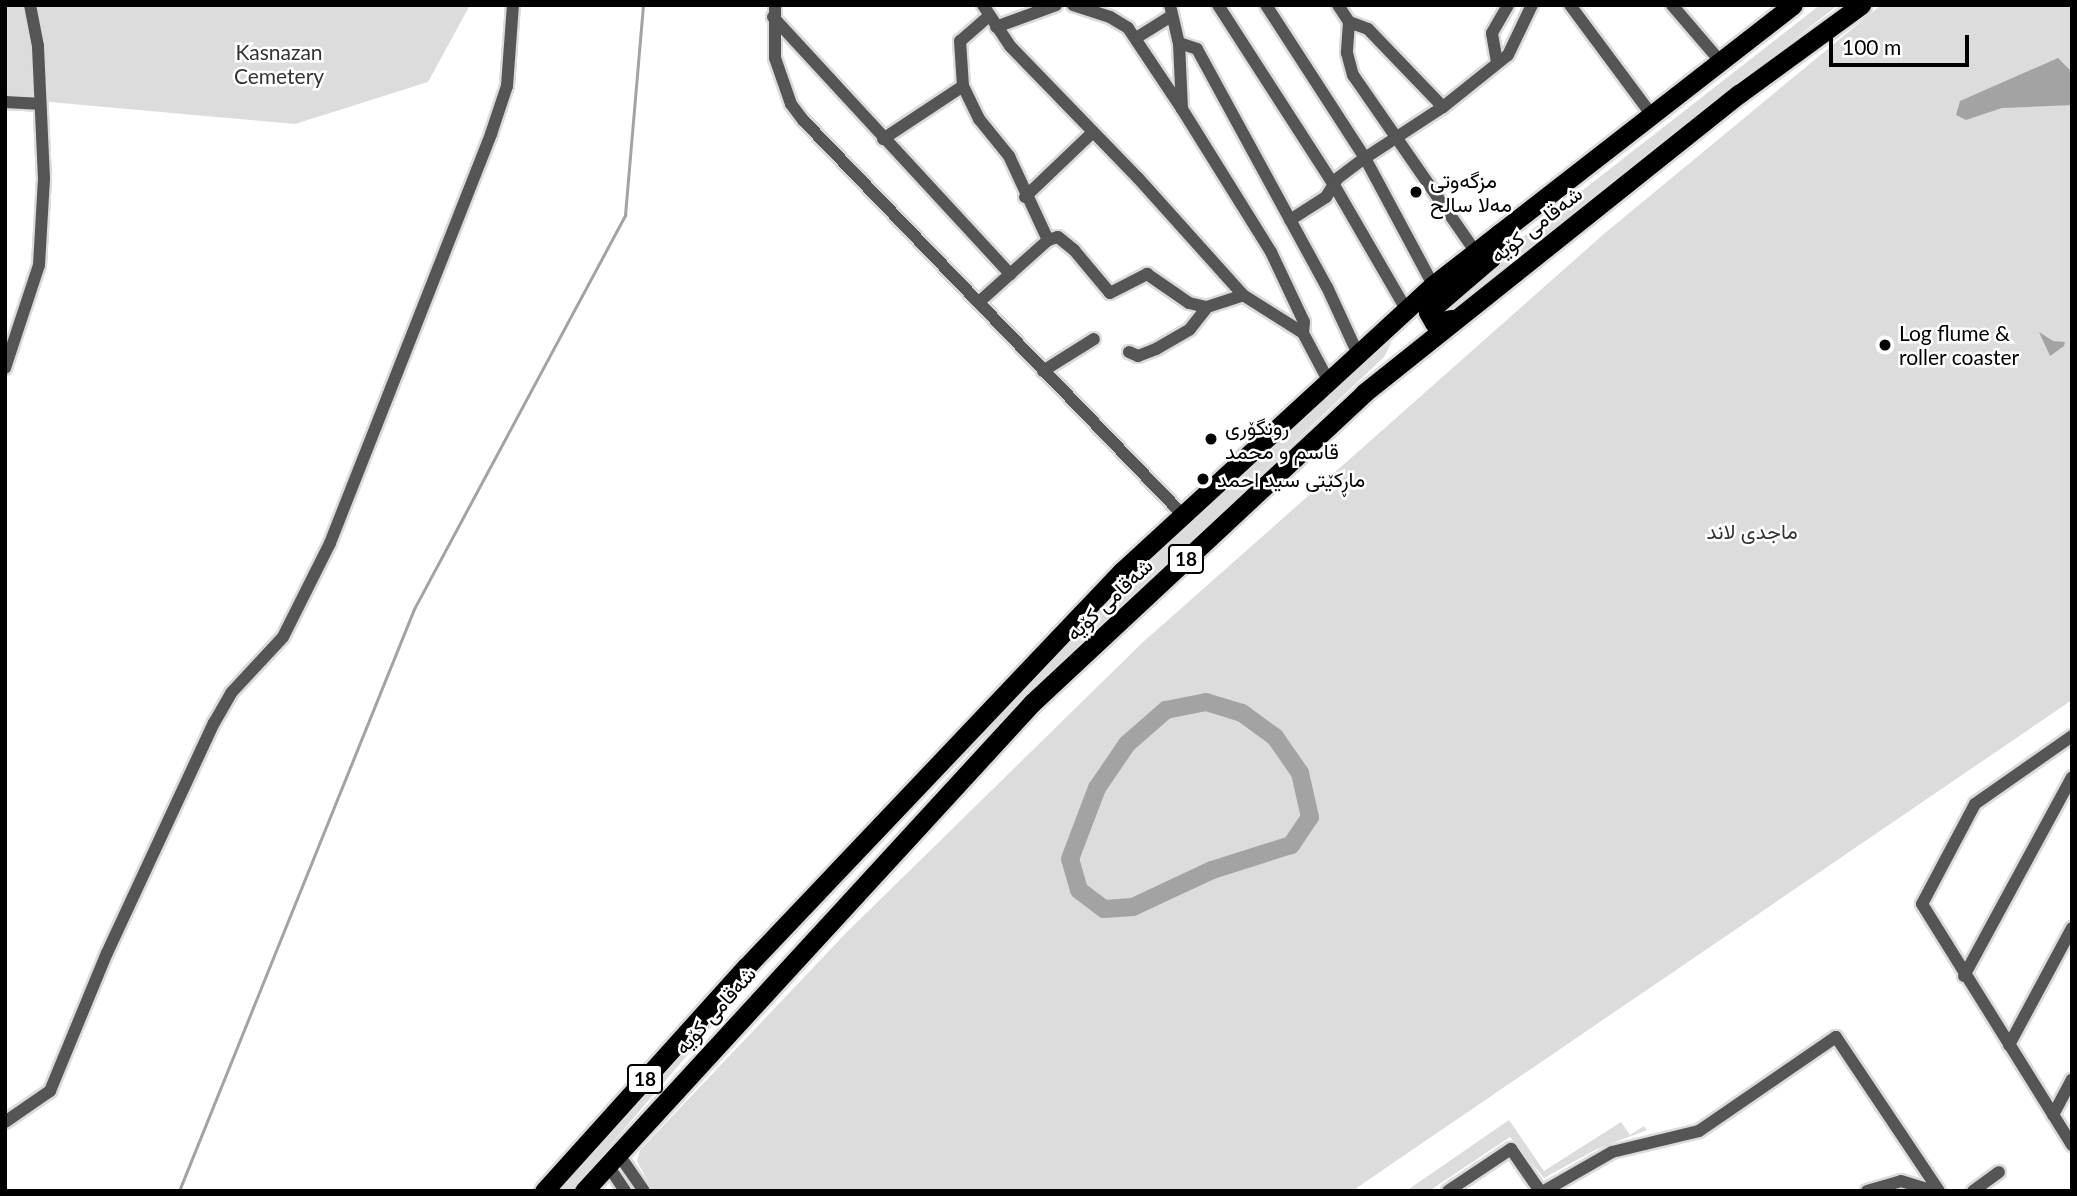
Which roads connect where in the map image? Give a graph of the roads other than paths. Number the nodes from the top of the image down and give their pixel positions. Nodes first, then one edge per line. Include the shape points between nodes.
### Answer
1 (30, 5) edge
2 (513, 5) edge
3 (1056, 5) edge
4 (1218, 5) edge
5 (1266, 5) edge
6 (1338, 5) edge
7 (1508, 5) edge
8 (1532, 5) edge
9 (1570, 5) edge
10 (1672, 5) edge
11 (1861, 5) edge
12 (1079, 6) edge
13 (1782, 8) edge
14 (774, 11) edge
15 (1170, 11) edge
16 (989, 16) edge
17 (1349, 22) junction
18 (1136, 38) junction
19 (1179, 43) junction
20 (1720, 61) junction
21 (1497, 62) junction
22 (963, 86) junction
23 (5, 102) edge
24 (38, 104) junction
25 (1443, 107) junction
26 (1182, 109) junction
27 (1651, 114) junction
28 (1092, 133) junction
29 (883, 139) junction
30 (1399, 139) junction
31 (1365, 158) junction
32 (1334, 184) junction
33 (1025, 197) junction
34 (1290, 220) junction
35 (1499, 233) junction
36 (1048, 240) junction
37 (1475, 251) junction
38 (1010, 274) junction
39 (1433, 285) junction
40 (1243, 295) junction
41 (979, 302) junction
42 (1207, 307) junction
43 (1407, 311) junction
44 (1453, 318) junction
45 (1303, 333) junction
46 (1378, 337) junction
47 (1094, 339) dead end
48 (1129, 352) dead end
49 (1358, 354) junction
50 (1403, 359) junction
51 (5, 368) edge
52 (1043, 371) junction
53 (1329, 382) junction
54 (1183, 515) junction
55 (2072, 736) edge
56 (2072, 777) edge
57 (2072, 928) edge
58 (746, 967) junction
59 (1964, 976) junction
60 (767, 987) junction
61 (2008, 1045) junction
62 (2072, 1080) edge
63 (2053, 1115) junction
64 (5, 1122) edge
65 (2072, 1145) edge
66 (612, 1158) junction
67 (1999, 1172) dead end
68 (544, 1191) edge
69 (584, 1191) edge
70 (625, 1191) edge
71 (644, 1191) edge
72 (1448, 1191) edge
73 (1542, 1191) edge
74 (1867, 1191) edge
75 (1933, 1191) edge
76 (1939, 1191) edge
77 (1973, 1191) edge

1 - 24 street via 38,46
2 - 64 street via 507,86 491,134 330,543 283,637 232,693 214,723 107,953 50,1091
3 - 16 street
4 - 32 street
5 - 31 street
6 - 17 street
7 - 21 street via 1492,33
8 - 21 street via 1508,55
9 - 27 street
10 - 20 street
11 - 44 highway, شەقامی کۆیە / 18
12 - 18 street via 1110,17
13 - 20 highway, شەقامی کۆیە / 18
14 - 29 street
14 - 41 street via 780,77 804,121
15 - 18 street
15 - 19 street
16 - 22 street via 960,41
16 - 28 street
17 - 25 street via 1368,29
17 - 30 street via 1347,53 1353,75
18 - 26 street
19 - 26 street
19 - 34 street via 1197,49
20 - 27 highway, شەقامی کۆیە / 18
21 - 25 street
22 - 29 street
22 - 33 street via 978,119 1009,156
23 - 24 street
24 - 51 street via 44,179 39,265
25 - 30 street
26 - 45 street via 1271,252 1304,322
27 - 35 highway, شەقامی کۆیە / 18
28 - 33 street
28 - 40 street
29 - 38 street
30 - 31 street
30 - 37 street
31 - 32 street
31 - 39 street
32 - 34 street via 1326,197
32 - 43 street
33 - 36 street
34 - 49 street
35 - 37 highway, شەقامی کۆیە / 18
35 - 44 highway via 1491,258 1428,312 1433,323
36 - 38 street
36 - 42 street via 1058,237 1074,250 1110,293 1147,274 1189,303
37 - 39 highway, شەقامی کۆیە / 18
38 - 41 street
39 - 43 highway, شەقامی کۆیە / 18
40 - 42 street
40 - 45 street
41 - 52 street
42 - 48 street via 1174,339 1138,356
43 - 46 highway, شەقامی کۆیە / 18
44 - 50 highway, شەقامی کۆیە / 18
45 - 53 street
46 - 49 highway, شەقامی کۆیە / 18
46 - 50 highway via 1398,337
47 - 52 street
49 - 53 highway, شەقامی کۆیە / 18
50 - 60 highway, شەقامی کۆیە / 18 via 1032,703
52 - 54 street
53 - 54 highway, شەقامی کۆیە / 18
54 - 58 highway, شەقامی کۆیە / 18 via 1122,572
55 - 59 street via 1975,804 1923,897 1924,912
56 - 59 street
57 - 61 street
58 - 60 highway
58 - 68 highway, شەقامی کۆیە / 18
59 - 61 street
60 - 66 highway, شەقامی کۆیە / 18
61 - 63 street
62 - 63 street
63 - 65 street
66 - 69 highway, شەقامی کۆیە / 18
66 - 70 street
66 - 71 street
67 - 77 street
72 - 73 street via 1511,1149
73 - 76 street via 1612,1152 1699,1131 1836,1037
74 - 75 street via 1901,1181

